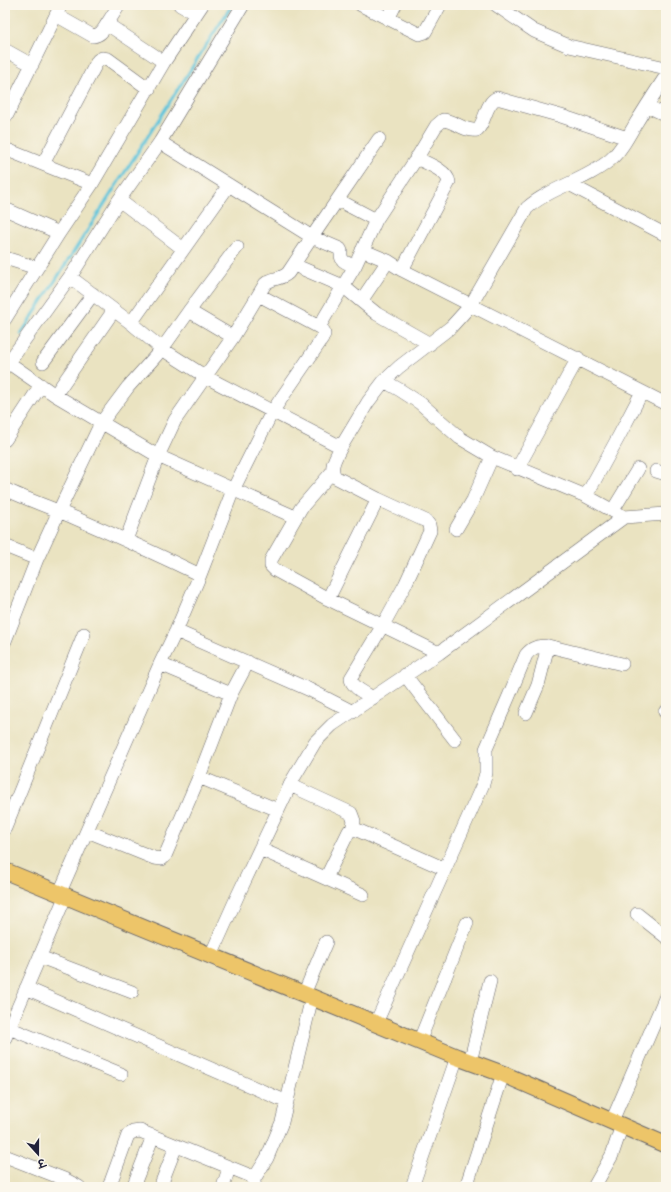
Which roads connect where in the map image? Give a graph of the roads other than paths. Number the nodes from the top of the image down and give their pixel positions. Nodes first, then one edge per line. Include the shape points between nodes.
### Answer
1 (119, 5) edge
2 (180, 5) edge
3 (243, 5) edge
4 (361, 5) edge
5 (395, 5) edge
6 (440, 5) edge
7 (496, 5) edge
8 (199, 9) edge
9 (59, 10) edge
10 (388, 19) junction
11 (107, 24) junction
12 (5, 50) edge
13 (164, 62) junction
14 (32, 65) junction
15 (666, 68) edge
16 (666, 76) edge
17 (149, 89) junction
18 (647, 106) junction
19 (7, 115) dead end
20 (666, 115) edge
21 (627, 138) junction
22 (379, 139) dead end
23 (160, 142) junction
24 (5, 149) edge
25 (416, 158) junction
26 (42, 164) junction
27 (92, 184) junction
28 (569, 184) junction
29 (229, 185) junction
30 (119, 200) junction
31 (338, 200) junction
32 (5, 209) edge
33 (376, 220) junction
34 (59, 234) junction
35 (666, 234) edge
36 (312, 237) junction
37 (238, 247) dead end
38 (182, 248) junction
39 (362, 250) junction
40 (5, 258) edge
41 (388, 261) junction
42 (294, 265) junction
43 (355, 266) junction
44 (37, 268) junction
45 (402, 270) junction
46 (70, 277) junction
47 (343, 286) junction
48 (93, 294) junction
49 (259, 295) junction
50 (361, 301) junction
51 (471, 305) junction
52 (114, 310) junction
53 (189, 310) junction
54 (5, 319) edge
55 (131, 323) junction
56 (319, 327) junction
57 (233, 337) junction
58 (430, 344) junction
59 (162, 349) junction
60 (578, 358) junction
61 (43, 362) dead end
62 (7, 365) edge
63 (206, 377) junction
64 (384, 381) junction
65 (41, 386) junction
66 (642, 392) junction
67 (55, 395) junction
68 (666, 404) edge
69 (272, 412) junction
70 (101, 423) junction
71 (5, 440) edge
72 (341, 447) junction
73 (158, 456) junction
74 (492, 458) junction
75 (517, 469) junction
76 (638, 469) dead end
77 (332, 472) junction
78 (5, 488) edge
79 (233, 490) junction
80 (586, 496) junction
81 (378, 499) junction
82 (58, 511) junction
83 (618, 514) junction
84 (666, 514) edge
85 (295, 517) junction
86 (456, 529) dead end
87 (126, 540) junction
88 (5, 546) edge
89 (37, 559) junction
90 (200, 575) junction
91 (328, 599) junction
92 (383, 625) junction
93 (176, 631) junction
94 (84, 634) dead end
95 (5, 641) edge
96 (548, 646) junction
97 (439, 653) junction
98 (248, 662) junction
99 (160, 664) junction
100 (622, 664) dead end
101 (405, 675) junction
102 (231, 694) junction
103 (373, 698) junction
104 (353, 712) junction
105 (526, 713) dead end
106 (455, 740) dead end
107 (199, 777) junction
108 (290, 785) junction
109 (278, 810) junction
110 (5, 828) edge
111 (352, 830) junction
112 (87, 831) junction
113 (260, 849) junction
114 (445, 869) junction
115 (5, 871) edge
116 (326, 878) junction
117 (63, 894) junction
118 (363, 895) dead end
119 (637, 914) dead end
120 (467, 923) dead end
121 (666, 937) edge
122 (326, 942) dead end
123 (211, 955) junction
124 (40, 957) junction
125 (490, 981) dead end
126 (26, 988) junction
127 (132, 992) dead end
128 (308, 995) junction
129 (666, 996) edge
130 (376, 1023) junction
131 (7, 1033) edge
132 (420, 1042) junction
133 (464, 1060) junction
134 (121, 1074) dead end
135 (503, 1074) junction
136 (287, 1102) junction
137 (617, 1123) junction
138 (153, 1136) junction
139 (666, 1145) edge
140 (176, 1146) junction
141 (5, 1156) edge
142 (229, 1168) junction
143 (254, 1183) edge
144 (80, 1187) edge
145 (109, 1187) edge
146 (133, 1187) edge
147 (160, 1187) edge
148 (223, 1187) edge
149 (412, 1187) edge
150 (466, 1187) edge
151 (594, 1187) edge

1 - 11 street
2 - 8 street
3 - 23 street
4 - 10 street
5 - 10 street
6 - 10 street via 428,29 421,34
7 - 15 street via 534,31 569,46
8 - 13 street
9 - 11 street via 93,36 101,33
9 - 14 street
11 - 13 street
12 - 14 street
13 - 17 street
14 - 19 street
16 - 18 street
17 - 26 street via 108,59 98,60
17 - 27 street
18 - 20 street
18 - 21 street
21 - 25 street via 497,98 491,102 477,130 470,130 448,120 440,122
21 - 28 street via 610,160
22 - 31 street
23 - 29 street
23 - 30 street
24 - 26 street
25 - 33 street
25 - 45 street via 444,173 449,182
26 - 27 street
27 - 34 street
28 - 35 street
28 - 51 street via 547,193 527,208
29 - 36 street
29 - 38 street
30 - 38 street
30 - 46 street
31 - 33 street
31 - 36 street
32 - 34 street
33 - 39 street
34 - 44 street
36 - 42 street
36 - 43 street via 340,249 342,260
37 - 53 street
38 - 55 street
39 - 41 street
39 - 43 street
40 - 44 street
41 - 45 street
41 - 50 street
42 - 47 street
42 - 49 street via 285,276 268,280
43 - 47 street
44 - 54 street
45 - 51 street
46 - 48 street
46 - 62 street
47 - 50 street
47 - 56 street
48 - 52 street
48 - 61 street
49 - 56 street
49 - 57 street
50 - 58 street via 377,314
51 - 58 street via 451,327
51 - 60 street
52 - 55 street
52 - 67 street
53 - 57 street
53 - 59 street
55 - 59 street
56 - 69 street via 323,330 322,339
57 - 63 street
58 - 64 street
59 - 63 street
59 - 70 street
60 - 66 street
60 - 75 street
62 - 65 street
63 - 69 street
63 - 73 street via 175,420
64 - 72 street
64 - 74 street via 420,403 460,438
65 - 67 street
65 - 71 street
66 - 68 street
66 - 80 street
67 - 70 street
69 - 72 street
69 - 79 street
70 - 73 street
70 - 82 street
72 - 77 street
73 - 79 street
73 - 87 street
74 - 75 street
74 - 86 street via 473,500
75 - 80 street
76 - 83 street
77 - 81 street via 335,477
77 - 85 street
78 - 82 street via 23,498
79 - 85 street
79 - 90 street
80 - 83 street
81 - 91 street
81 - 92 street via 426,521 430,531
82 - 87 street
82 - 89 street
83 - 84 street
83 - 97 street
85 - 91 street via 271,560 271,566
87 - 90 street
88 - 89 street
89 - 95 street
90 - 93 street
91 - 92 street
92 - 97 street
92 - 103 street via 350,680
93 - 98 street
93 - 99 street
94 - 110 street
96 - 100 street
96 - 105 street via 542,672
96 - 114 street via 537,646 526,655 486,749 486,773 483,784
97 - 101 street
98 - 102 street
98 - 104 street
99 - 102 street
99 - 112 street
101 - 103 street
101 - 106 street
102 - 107 street
103 - 104 street
104 - 108 street via 332,725 315,742
107 - 109 street
107 - 112 street via 162,859
108 - 109 street
108 - 111 street via 348,811 354,817
109 - 113 street
111 - 114 street via 358,830
111 - 116 street
112 - 117 street
113 - 116 street
113 - 123 street
114 - 130 street
115 - 117 main road
116 - 118 street
117 - 123 main road
117 - 124 street
119 - 121 street
120 - 132 street
122 - 128 street
123 - 128 main road
124 - 126 street
124 - 127 street
125 - 133 street
126 - 131 street
126 - 136 street
128 - 130 main road
128 - 136 street
129 - 137 street
130 - 132 main road
131 - 134 street
132 - 133 main road
133 - 135 main road
133 - 149 street
135 - 137 main road
135 - 150 street
136 - 143 street via 276,1139
137 - 139 main road
137 - 151 street via 612,1155
138 - 140 street
138 - 145 street via 140,1131 128,1135
138 - 146 street
140 - 142 street
140 - 147 street
141 - 144 street
142 - 143 street via 251,1176
142 - 148 street

